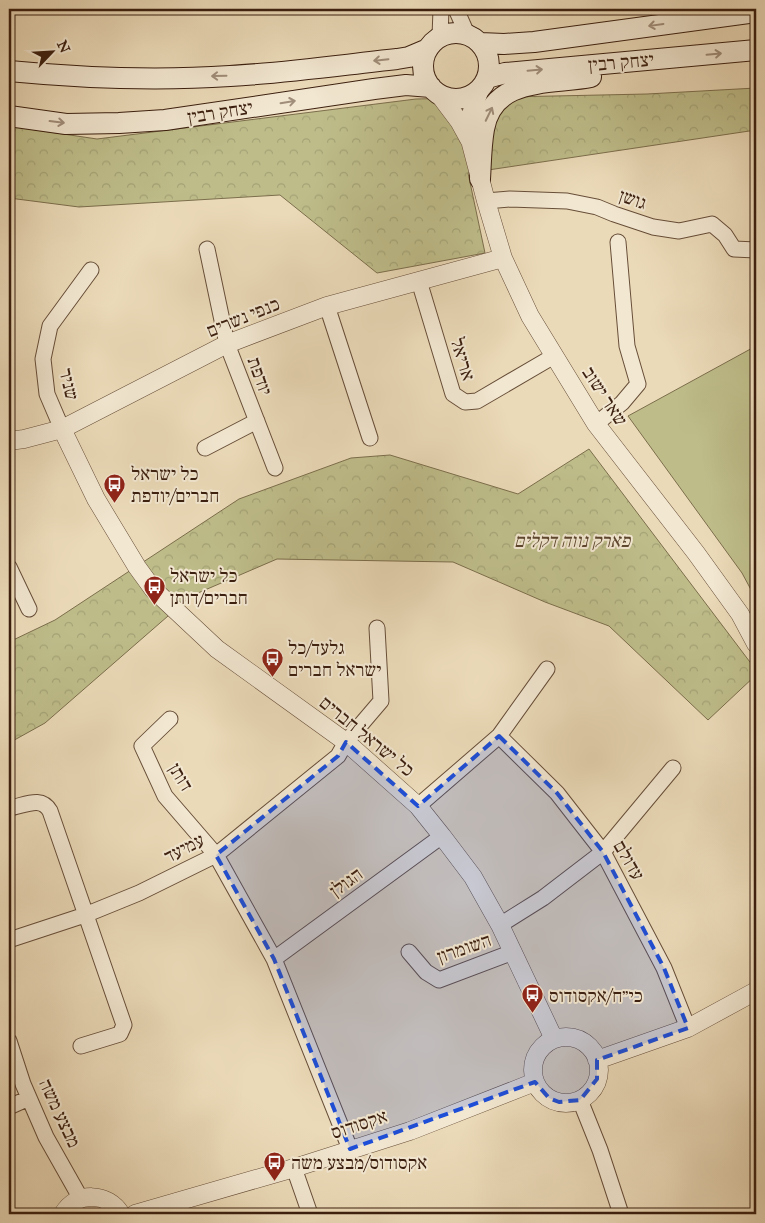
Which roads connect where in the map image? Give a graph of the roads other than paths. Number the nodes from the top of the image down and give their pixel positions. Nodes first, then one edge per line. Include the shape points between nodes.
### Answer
1 (441, 9) edge
2 (456, 9) edge
3 (756, 12) edge
4 (474, 39) junction
5 (434, 43) junction
6 (756, 50) edge
7 (639, 61) junction
8 (9, 71) edge
9 (483, 83) junction
10 (435, 90) junction
11 (9, 116) edge
12 (471, 144) junction
13 (480, 179) junction
14 (486, 201) junction
15 (618, 242) dead end
16 (207, 249) dead end
17 (756, 250) edge
18 (503, 258) junction
19 (91, 270) dead end
20 (419, 281) junction
21 (327, 306) junction
22 (227, 344) junction
23 (554, 356) junction
24 (257, 421) junction
25 (596, 424) junction
26 (62, 429) junction
27 (370, 438) dead end
28 (9, 441) edge
29 (205, 448) dead end
30 (275, 468) dead end
31 (9, 567) edge
32 (29, 609) dead end
33 (378, 628) dead end
34 (756, 644) edge
35 (547, 669) dead end
36 (170, 719) dead end
37 (499, 736) junction
38 (346, 742) junction
39 (673, 768) dead end
40 (418, 806) junction
41 (9, 808) edge
42 (442, 836) junction
43 (603, 852) junction
44 (216, 855) junction
45 (85, 915) junction
46 (500, 925) junction
47 (9, 940) edge
48 (409, 952) dead end
49 (513, 952) junction
50 (274, 959) junction
51 (756, 991) edge
52 (688, 1028) junction
53 (554, 1039) junction
54 (9, 1041) edge
55 (82, 1046) dead end
56 (597, 1060) junction
57 (535, 1082) junction
58 (30, 1098) junction
59 (580, 1100) junction
60 (9, 1106) edge
61 (350, 1149) junction
62 (294, 1168) junction
63 (82, 1199) junction
64 (63, 1214) edge
65 (121, 1214) edge
66 (135, 1214) edge
67 (310, 1214) edge
68 (621, 1214) edge

1 - 5 street
2 - 4 street
3 -> 4 main road, יצחק רבין via 534,42 504,44
4 - 5 main road via 453,33
4 - 9 main road via 485,49 489,63
5 -> 8 main road, יצחק רבין via 409,57 397,59 230,76 76,77
5 - 10 main road via 423,64
7 -> 6 main road, יצחק רבין
9 -> 7 main road, יצחק רבין via 506,73
13 -> 7 main road via 486,120 494,105 509,91 594,77
9 - 10 main road via 464,98 446,97
9 - 12 street, שאר ישוב via 472,112
11 -> 10 main road, יצחק רבין via 66,124 119,123 166,120 406,85
10 - 12 street, שאר ישוב via 459,121
12 - 13 street, שאר ישוב
13 - 14 street, שאר ישוב
14 - 17 street, גושן via 567,201 597,207 653,227 679,231 712,224 734,249
14 - 18 street, שאר ישוב
15 - 25 street via 627,346 638,384 622,403
16 - 22 street, יודפת
18 - 20 street, כנפי נשרים
18 - 23 street, שאר ישוב via 530,316
19 - 26 street, שניר via 50,326 43,359 47,394
20 - 21 street, כנפי נשרים
20 - 23 street, אריאל via 453,394 464,402 476,401
21 - 22 street, כנפי נשרים
21 - 27 street
22 - 24 street, יודפת
22 - 26 street, כנפי נשרים
23 - 25 street, שאר ישוב
24 - 29 street, יודפת
24 - 30 street, יודפת
25 - 34 street, שאר ישוב via 696,553 740,614
26 - 28 street, כנפי נשרים
26 - 38 street, כל ישראל חברים via 96,499 153,589 218,649
31 - 32 street
33 - 38 street, עמיעד via 381,701
35 - 37 street
36 - 44 street, דותן via 142,746 165,796
37 - 40 street
37 - 43 street, עדולם via 557,793
38 - 40 street, כל ישראל חברים
38 - 44 street, עמיעד via 338,756
39 - 43 street
40 - 42 street, כל ישראל חברים
41 - 45 street via 35,802 46,805
42 - 46 street, כל ישראל חברים via 473,877
42 - 50 street, הגולן
43 - 46 street
43 - 52 street, עדולם via 664,968
44 - 45 street, עמיעד
44 - 50 street
45 - 47 street, עמיעד
45 - 55 street via 124,1025 120,1034
46 - 49 street, כל ישראל חברים
48 - 49 street, השומרון via 426,972 439,980
49 - 53 street, כל ישראל חברים
50 - 61 street
51 - 52 street
52 - 56 street
53 - 56 street via 570,1038 585,1043
53 - 57 street via 536,1056
54 - 58 street, מבצע משה
56 - 59 street via 594,1087
57 - 59 street via 549,1098 559,1102
57 - 61 street, אקסודוס via 410,1131
58 - 60 street
58 - 63 street, מבצע משה via 46,1137
59 - 68 street
61 - 62 street, אקסודוס
62 - 66 street, אקסודוס
62 - 67 street
63 - 64 street
63 - 65 street via 101,1198

